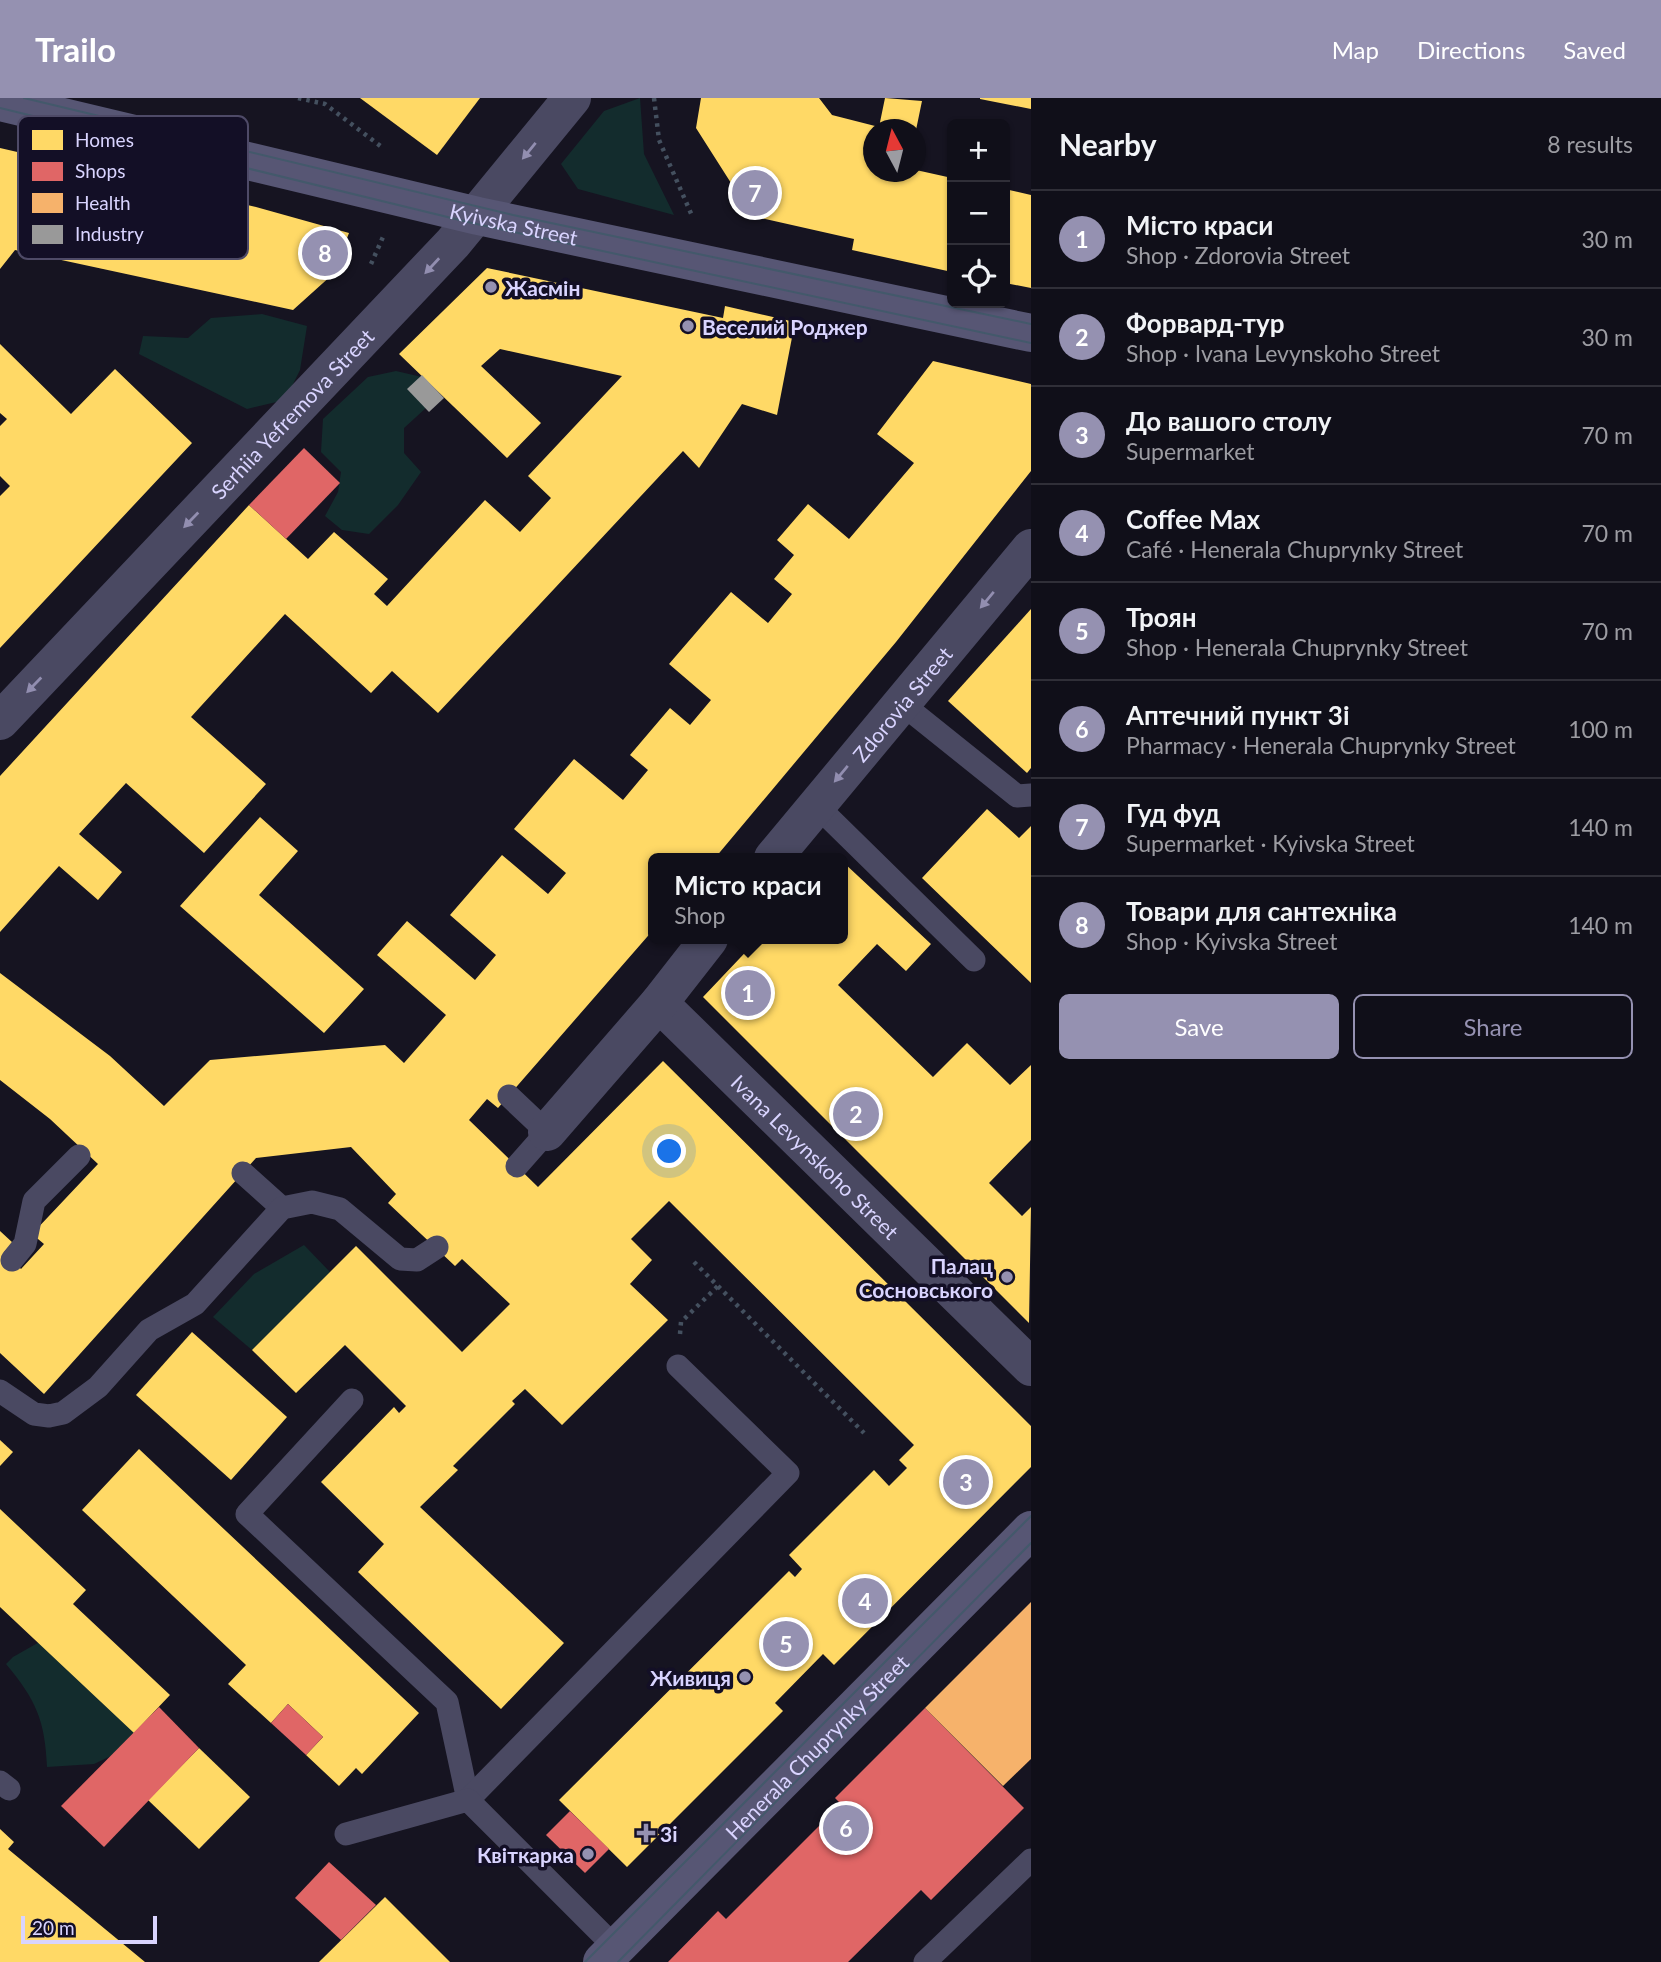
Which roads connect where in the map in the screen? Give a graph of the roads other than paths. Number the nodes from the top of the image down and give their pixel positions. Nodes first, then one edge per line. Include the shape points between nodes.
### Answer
1 (572, 98) edge
2 (0, 102) edge
3 (59, 116) edge
4 (248, 161) edge
5 (478, 216) junction
6 (1031, 333) edge
7 (1031, 548) edge
8 (901, 703) junction
9 (0, 721) edge
10 (1031, 794) edge
11 (816, 805) junction
12 (777, 853) edge
13 (705, 944) edge
14 (974, 960) dead end
15 (659, 1003) junction
16 (509, 1096) dead end
17 (547, 1132) junction
18 (79, 1156) dead end
19 (517, 1166) dead end
20 (243, 1173) dead end
21 (282, 1208) junction
22 (437, 1247) dead end
23 (12, 1260) dead end
24 (678, 1366) dead end
25 (1031, 1367) edge
26 (0, 1391) edge
27 (352, 1400) dead end
28 (1031, 1530) edge
29 (468, 1800) junction
30 (346, 1834) dead end
31 (1031, 1860) edge
32 (609, 1955) edge
33 (925, 1962) edge

1 -> 5 street, Serhiia Yefremova Street
2 - 3 main road, Kyivska Street
4 - 5 main road, Kyivska Street
5 - 6 main road, Kyivska Street
5 -> 9 street, Serhiia Yefremova Street
7 -> 8 street, Zdorovia Street
8 - 10 lane via 1017,796
8 -> 11 street, Zdorovia Street
11 - 12 street, Zdorovia Street
11 - 14 lane
13 - 15 street
15 - 17 street
15 - 25 street, Ivana Levynskoho Street
16 - 17 lane
17 - 19 lane
18 - 23 lane via 34,1201 25,1244
20 - 21 lane
21 - 22 lane via 313,1202 341,1209 400,1259 417,1260
21 - 26 lane via 195,1304 149,1330 98,1387 63,1413 34,1414
24 - 29 lane via 788,1473
27 - 29 lane via 247,1514 447,1702
28 - 32 main road, Henerala Chuprynky Street
29 - 30 lane
29 - 32 lane
31 - 33 lane

